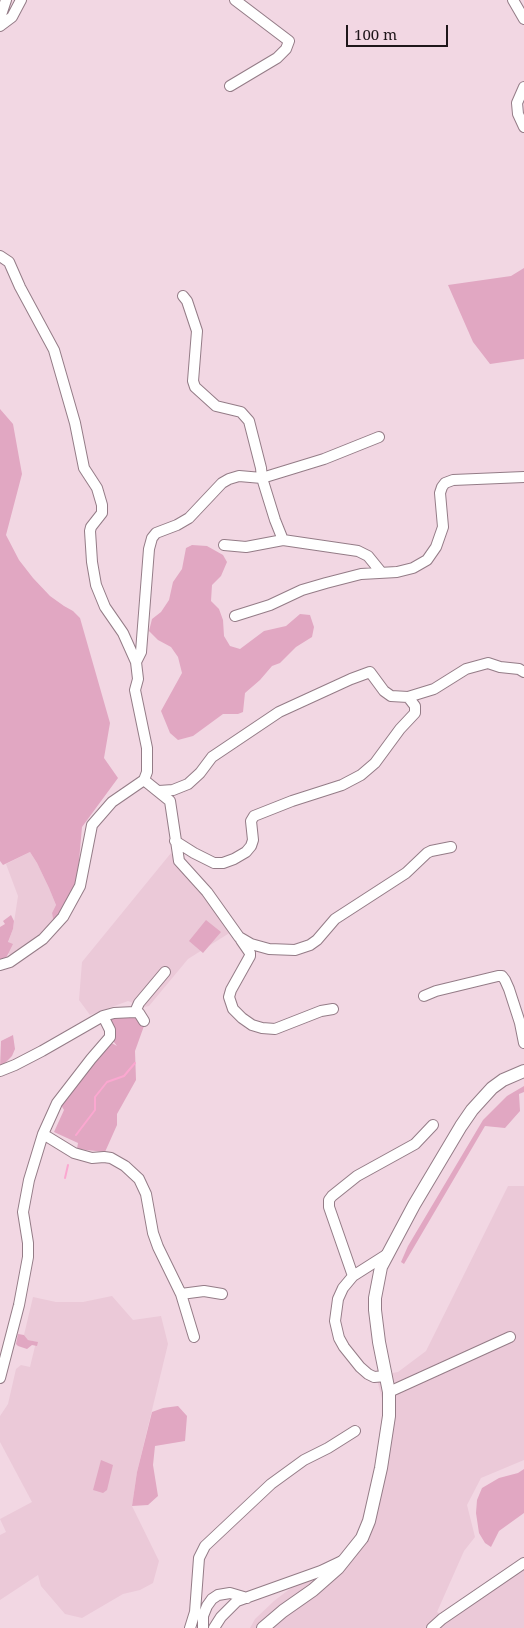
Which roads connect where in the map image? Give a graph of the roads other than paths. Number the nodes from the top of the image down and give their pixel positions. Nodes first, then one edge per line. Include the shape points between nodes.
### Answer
1 (6, 0) edge
2 (21, 0) edge
3 (235, 0) edge
4 (513, 0) edge
5 (0, 18) edge
6 (524, 19) edge
7 (0, 26) edge
8 (230, 86) dead end
9 (524, 87) edge
10 (524, 128) edge
11 (0, 256) edge
12 (183, 296) dead end
13 (379, 437) dead end
14 (524, 476) edge
15 (262, 478) junction
16 (283, 540) junction
17 (224, 545) dead end
18 (381, 572) junction
19 (235, 616) dead end
20 (136, 662) junction
21 (524, 672) edge
22 (408, 697) junction
23 (144, 780) junction
24 (159, 791) junction
25 (176, 841) junction
26 (451, 847) dead end
27 (240, 937) junction
28 (1, 965) edge
29 (165, 972) dead end
30 (424, 996) dead end
31 (333, 1009) dead end
32 (135, 1012) junction
33 (103, 1016) junction
34 (144, 1021) dead end
35 (524, 1042) edge
36 (0, 1070) edge
37 (524, 1071) edge
38 (433, 1126) dead end
39 (43, 1134) junction
40 (386, 1255) junction
41 (353, 1276) junction
42 (181, 1294) junction
43 (222, 1294) dead end
44 (510, 1336) dead end
45 (194, 1337) dead end
46 (386, 1376) junction
47 (0, 1378) edge
48 (389, 1392) junction
49 (355, 1431) dead end
50 (347, 1558) junction
51 (524, 1563) edge
52 (247, 1598) junction
53 (207, 1606) junction
54 (195, 1612) junction
55 (190, 1628) edge
56 (203, 1628) edge
57 (214, 1628) edge
58 (263, 1628) edge
59 (432, 1628) edge

1 - 5 street
2 - 7 street via 12,17
3 - 8 street via 289,41 277,58
4 - 6 street
9 - 10 street via 517,103
11 - 20 street via 9,262 54,350 84,468 102,505 102,513 90,531 96,585
12 - 15 street via 197,331 195,387 216,406 246,416
13 - 15 street via 324,459
14 - 18 street via 445,483 440,493 443,527 427,560 413,568
15 - 16 street
15 - 20 street via 245,476 229,479 189,518 152,538 141,652
16 - 17 street via 246,547
16 - 18 street via 358,551 368,556
18 - 19 street via 302,590
20 - 23 street via 138,679 135,690 147,748
21 - 22 street via 483,665 466,669 434,689
22 - 24 street via 391,696 370,672 351,679 268,718 212,757 184,787
22 - 25 street via 415,706 415,713 369,769 342,786 254,816 251,821 252,846 246,852 223,863 214,863
23 - 24 street
23 - 28 street via 112,802 92,825 80,886 63,917 43,939
24 - 25 street via 170,800
25 - 27 street via 179,861
26 - 27 street via 426,853 406,873 335,919 310,945 295,950 274,949
27 - 31 street via 250,956 229,997 233,1009 242,1018 252,1025 275,1029
29 - 32 street
30 - 35 street via 502,976 509,989
32 - 33 street
32 - 34 street
33 - 36 street via 36,1055
33 - 39 street via 110,1037 57,1103
37 - 40 main road via 492,1088 472,1110
38 - 41 street via 415,1144 357,1176 329,1200
39 - 42 street via 74,1154 111,1158 139,1179 146,1194 156,1240
39 - 47 street via 24,1208 28,1243 26,1266
40 - 41 street
40 - 46 main road via 375,1298
41 - 46 street via 343,1288 336,1307 339,1338 368,1374
42 - 43 street
42 - 45 street
44 - 48 street
46 - 48 main road
48 - 50 main road via 387,1436 369,1521 362,1538
49 - 54 street via 304,1460 271,1484 205,1546 199,1558
50 - 52 street via 324,1570
50 - 58 main road
51 - 59 street
52 - 53 street via 218,1595
52 - 57 street via 228,1609
53 - 54 street
53 - 56 street
54 - 55 street

